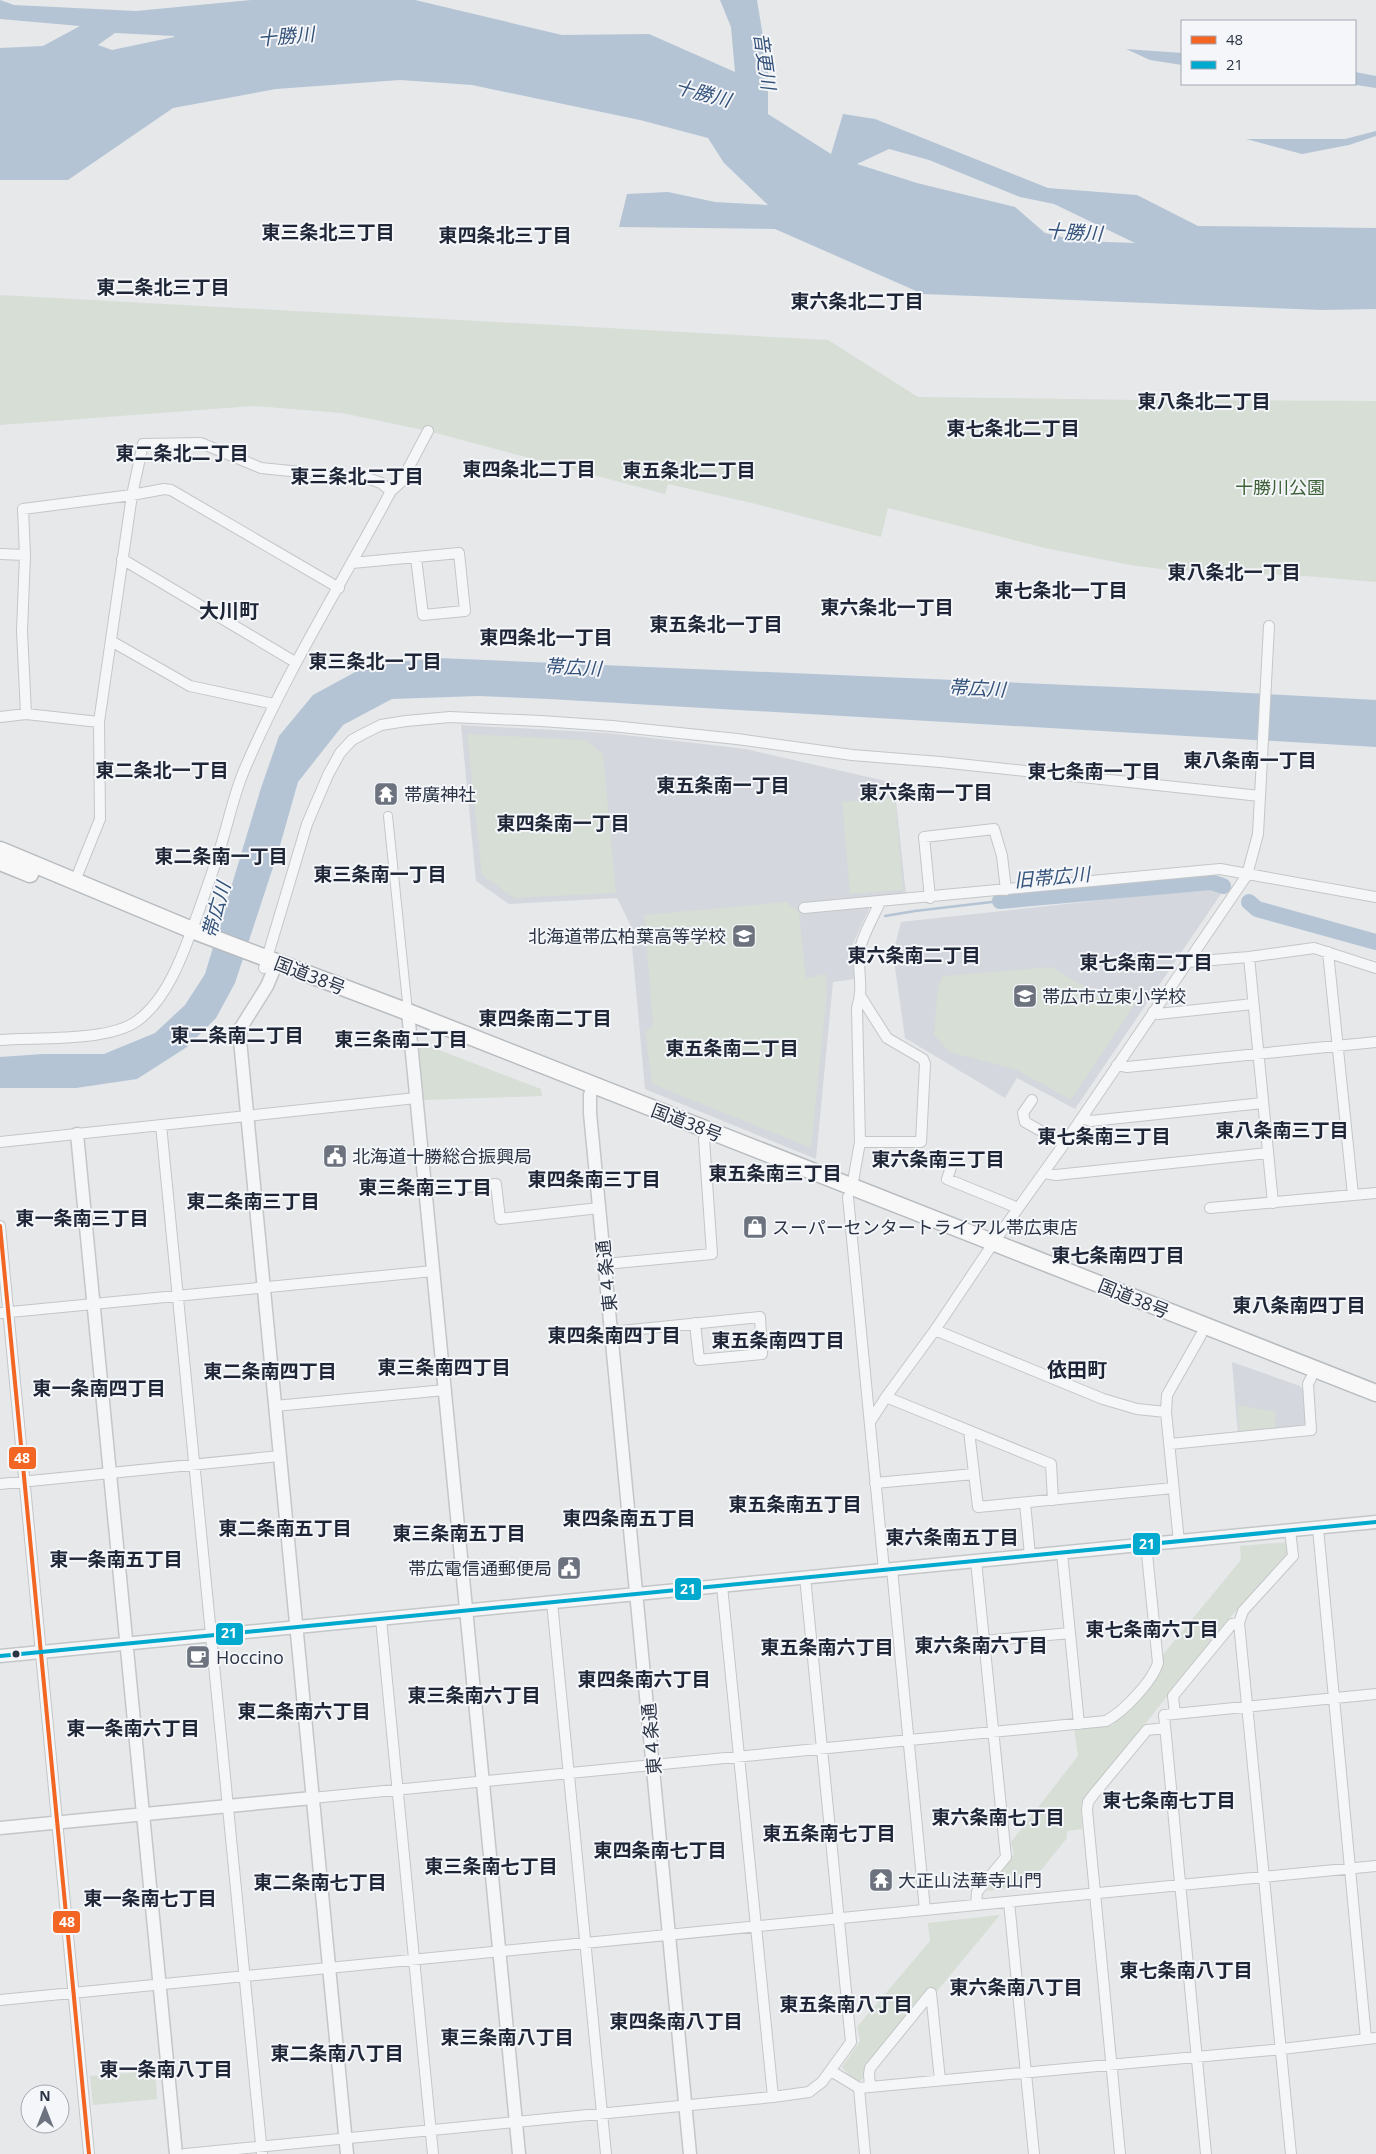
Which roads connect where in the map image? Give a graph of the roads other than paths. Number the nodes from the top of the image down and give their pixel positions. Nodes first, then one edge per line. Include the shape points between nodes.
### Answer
1 (428, 432) dead end
2 (390, 492) junction
3 (132, 495) junction
4 (0, 554) edge
5 (25, 555) junction
6 (416, 558) junction
7 (122, 559) junction
8 (352, 564) junction
9 (339, 588) junction
10 (1269, 626) dead end
11 (111, 641) junction
12 (295, 662) junction
13 (274, 704) junction
14 (26, 714) junction
15 (0, 717) edge
16 (99, 722) junction
17 (1260, 793) junction
18 (388, 816) dead end
19 (0, 850) edge
20 (0, 862) edge
21 (1247, 875) junction
22 (75, 882) junction
23 (1006, 890) junction
24 (1376, 896) edge
25 (930, 898) junction
26 (880, 902) junction
27 (804, 908) dead end
28 (195, 935) junction
29 (1328, 952) junction
30 (1249, 957) junction
31 (1188, 962) junction
32 (270, 965) junction
33 (1376, 968) edge
34 (861, 996) junction
35 (1253, 1004) junction
36 (1153, 1012) junction
37 (409, 1018) junction
38 (0, 1040) edge
39 (1376, 1042) edge
40 (1338, 1046) junction
41 (1259, 1053) junction
42 (1117, 1065) junction
43 (591, 1090) junction
44 (416, 1098) junction
45 (1032, 1100) dead end
46 (1263, 1103) junction
47 (246, 1116) junction
48 (1082, 1118) junction
49 (161, 1126) junction
50 (77, 1134) junction
51 (704, 1139) junction
52 (0, 1142) edge
53 (860, 1142) junction
54 (1064, 1144) junction
55 (1268, 1153) junction
56 (953, 1161) dead end
57 (1044, 1173) junction
58 (425, 1191) junction
59 (850, 1192) junction
60 (1376, 1193) edge
61 (1353, 1195) junction
62 (1273, 1203) junction
63 (599, 1208) junction
64 (1018, 1208) junction
65 (1210, 1208) dead end
66 (0, 1226) edge
67 (991, 1247) junction
68 (605, 1264) junction
69 (433, 1271) junction
70 (264, 1288) junction
71 (178, 1296) junction
72 (93, 1304) junction
73 (4, 1313) edge
74 (696, 1323) junction
75 (935, 1330) junction
76 (611, 1332) junction
77 (1202, 1335) junction
78 (1311, 1378) junction
79 (444, 1390) junction
80 (1376, 1393) edge
81 (886, 1397) junction
82 (1376, 1404) edge
83 (275, 1406) junction
84 (1166, 1412) junction
85 (870, 1422) junction
86 (969, 1431) junction
87 (1170, 1444) junction
88 (280, 1456) junction
89 (195, 1465) junction
90 (109, 1473) junction
91 (974, 1474) junction
92 (24, 1482) junction
93 (875, 1483) junction
94 (0, 1484) edge
95 (1173, 1488) junction
96 (1053, 1500) junction
97 (1025, 1503) junction
98 (1376, 1522) edge
99 (1318, 1528) junction
100 (1290, 1530) junction
101 (1179, 1542) junction
102 (1146, 1544) junction
103 (1062, 1553) junction
104 (1030, 1556) junction
105 (976, 1561) junction
106 (888, 1570) junction
107 (805, 1577) junction
108 (722, 1586) junction
109 (637, 1594) junction
110 (552, 1602) junction
111 (466, 1610) junction
112 (381, 1619) junction
113 (1239, 1623) junction
114 (297, 1628) junction
115 (1070, 1633) junction
116 (212, 1636) junction
117 (984, 1642) junction
118 (125, 1643) junction
119 (42, 1652) junction
120 (0, 1656) edge
121 (1376, 1694) edge
122 (1333, 1699) junction
123 (1248, 1706) junction
124 (1175, 1714) junction
125 (1079, 1724) junction
126 (1164, 1728) junction
127 (993, 1732) junction
128 (908, 1740) junction
129 (822, 1748) junction
130 (738, 1756) junction
131 (653, 1766) junction
132 (569, 1773) junction
133 (482, 1781) junction
134 (397, 1790) junction
135 (312, 1798) junction
136 (228, 1807) junction
137 (142, 1815) junction
138 (58, 1822) junction
139 (0, 1828) edge
140 (1376, 1866) edge
141 (1349, 1869) junction
142 (1265, 1877) junction
143 (1180, 1885) junction
144 (1094, 1893) junction
145 (1009, 1902) junction
146 (976, 1905) junction
147 (925, 1910) junction
148 (839, 1918) junction
149 (756, 1928) junction
150 (669, 1936) junction
151 (586, 1944) junction
152 (499, 1952) junction
153 (414, 1961) junction
154 (330, 1968) junction
155 (245, 1976) junction
156 (159, 1985) junction
157 (74, 1993) junction
158 (0, 2000) edge
159 (1371, 2039) edge
160 (1282, 2049) junction
161 (1196, 2057) junction
162 (1111, 2064) junction
163 (831, 2071) junction
164 (1026, 2072) junction
165 (940, 2080) junction
166 (864, 2087) junction
167 (773, 2096) junction
168 (686, 2105) junction
169 (602, 2113) junction
170 (516, 2121) junction
171 (431, 2130) junction
172 (345, 2138) junction
173 (261, 2150) edge
174 (89, 2154) edge
175 (176, 2154) edge
176 (185, 2154) edge
177 (347, 2154) edge
178 (433, 2154) edge
179 (519, 2154) edge
180 (606, 2154) edge
181 (690, 2154) edge
182 (865, 2154) edge
183 (1034, 2154) edge
184 (1120, 2154) edge
185 (1206, 2154) edge
186 (1292, 2154) edge

1 - 2 street via 401,482
2 - 3 street via 381,483 370,479 261,468 201,443 143,444
2 - 8 street
3 - 5 street via 23,508
3 - 7 street
3 - 9 street via 164,488 171,490
4 - 5 street
5 - 14 street via 22,631
6 - 6 street via 422,615 464,611 459,554
6 - 8 street
7 - 11 street
7 - 12 street
8 - 9 street
9 - 12 street
10 - 17 street
11 - 13 street via 190,686
11 - 16 street
12 - 13 street
13 - 28 street via 242,775
14 - 15 street
14 - 16 street
16 - 22 street via 100,818
17 - 21 street via 1258,834
17 - 32 street via 852,755 612,726 450,717 406,721 363,734 340,753 307,824
18 - 37 street
19 - 22 highway, 国道38号
20 - 28 highway, 国道38号
21 - 23 street via 1220,869
21 - 24 street
21 - 31 street
22 - 28 highway, 国道38号
23 - 25 street
23 - 25 street via 1002,856 994,829 924,837
25 - 26 street
26 - 27 street
26 - 34 street via 861,945
28 - 32 highway, 国道38号
28 - 38 street via 154,1006 136,1021 97,1036
29 - 30 street via 1314,948
29 - 33 street
29 - 40 street
30 - 31 street
30 - 35 street
31 - 36 street
32 - 37 highway, 国道38号
32 - 47 street via 267,986 240,1030
34 - 53 street via 857,1008
34 - 53 street via 887,1038 925,1064 921,1142
35 - 36 street
35 - 41 street
36 - 42 street
37 - 43 highway, 国道38号
37 - 44 street
39 - 40 street
40 - 41 street
40 - 61 street
41 - 42 street
41 - 46 street
42 - 48 street
43 - 51 highway, 国道38号
43 - 59 highway, 国道38号
43 - 63 street, 東４条通
44 - 47 street
44 - 58 street
45 - 54 street via 1023,1112 1025,1122
46 - 48 street via 1092,1121
46 - 55 street
47 - 49 street
47 - 70 street
48 - 54 street
49 - 50 street
49 - 71 street
50 - 52 street
50 - 72 street
51 - 59 highway, 国道38号
51 - 68 street via 712,1254
53 - 59 street
54 - 57 street
55 - 57 street via 1056,1176
55 - 62 street
56 - 64 street via 947,1179
57 - 64 street
58 - 63 street via 496,1184 500,1219
58 - 69 street
59 - 67 highway, 国道38号
59 - 85 street
60 - 61 street
61 - 62 street
62 - 65 street
63 - 68 street, 東４条通
64 - 67 street
66 - 73 street
67 - 75 street
67 - 77 highway, 国道38号
67 - 80 highway, 国道38号
68 - 76 street, 東４条通
69 - 70 street
69 - 79 street
70 - 71 street
70 - 83 street
71 - 72 street
71 - 89 street
72 - 73 street
72 - 90 street
73 - 92 street
74 - 74 street via 760,1317 762,1354 699,1360
74 - 76 street
75 - 81 street
75 - 84 street via 1103,1399 1137,1409
76 - 109 street, 東４条通
77 - 78 highway, 国道38号
77 - 84 street via 1167,1395
78 - 82 highway, 国道38号
78 - 87 street via 1308,1384 1310,1430
79 - 83 street
79 - 111 street
81 - 85 street
81 - 86 street
83 - 88 street
84 - 87 street
85 - 93 street
86 - 91 street
86 - 96 street via 1051,1464
87 - 95 street
88 - 89 street
88 - 114 street
89 - 90 street
89 - 116 street
90 - 92 street
90 - 118 street
91 - 93 street
91 - 97 street via 978,1507
92 - 94 street
92 - 119 street
93 - 106 street
95 - 96 street
95 - 101 street
96 - 97 street
97 - 104 street
98 - 99 street
99 - 100 street
99 - 122 street
100 - 101 street
100 - 113 street via 1293,1556 1243,1611
101 - 102 street
102 - 103 street
102 - 125 street via 1158,1664 1155,1673 1117,1715 1106,1721
103 - 104 street
103 - 115 street
104 - 105 street
105 - 106 street
105 - 117 street
106 - 107 street
106 - 128 street
107 - 108 street
107 - 129 street
108 - 109 street
108 - 130 street
109 - 110 street
109 - 131 street, 東４条通
110 - 111 street
110 - 132 street
111 - 112 street
111 - 133 street
112 - 114 street
112 - 134 street
113 - 123 street
113 - 124 street via 1232,1624 1173,1696
114 - 116 street
114 - 135 street
115 - 117 street
115 - 125 street
116 - 118 street
116 - 136 street
117 - 127 street
118 - 119 street
118 - 137 street
119 - 120 street
119 - 138 street
121 - 122 street
122 - 123 street
122 - 141 street
123 - 124 street
123 - 142 street
124 - 126 street via 1164,1715
125 - 127 street
126 - 143 street
126 - 144 street via 1147,1730 1088,1802
127 - 128 street
127 - 146 street via 1006,1857 977,1892
128 - 129 street
128 - 147 street
129 - 130 street
129 - 148 street
130 - 131 street
130 - 149 street
131 - 132 street
131 - 150 street, 東４条通
132 - 133 street
132 - 151 street
133 - 134 street
133 - 152 street
134 - 135 street
134 - 153 street
135 - 136 street
135 - 154 street
136 - 137 street
136 - 155 street
137 - 138 street
137 - 156 street
138 - 139 street
138 - 157 street
140 - 141 street
141 - 142 street
141 - 159 street
142 - 143 street
142 - 160 street
143 - 144 street
143 - 161 street
144 - 145 street
144 - 162 street
145 - 146 street
145 - 164 street
146 - 147 street
147 - 148 street
148 - 149 street
148 - 163 street via 851,2042
149 - 150 street
149 - 167 street
150 - 151 street
150 - 168 street, 東４条通
151 - 152 street
151 - 169 street
152 - 153 street
152 - 170 street
153 - 154 street
153 - 171 street
154 - 155 street
154 - 172 street
155 - 156 street
155 - 173 street
156 - 157 street
156 - 175 street
157 - 158 street
157 - 174 street
159 - 160 street
160 - 161 street
160 - 186 street
161 - 162 street
161 - 185 street
162 - 164 street
162 - 184 street
163 - 166 street
163 - 167 street via 809,2092
164 - 165 street
164 - 183 street
165 - 166 street
165 - 166 street via 931,1993 870,2068
166 - 182 street
167 - 168 street
168 - 169 street
168 - 181 street, 東４条通
169 - 170 street
169 - 180 street
170 - 171 street
170 - 179 street
171 - 172 street
171 - 178 street
172 - 173 street
172 - 177 street
173 - 176 street

